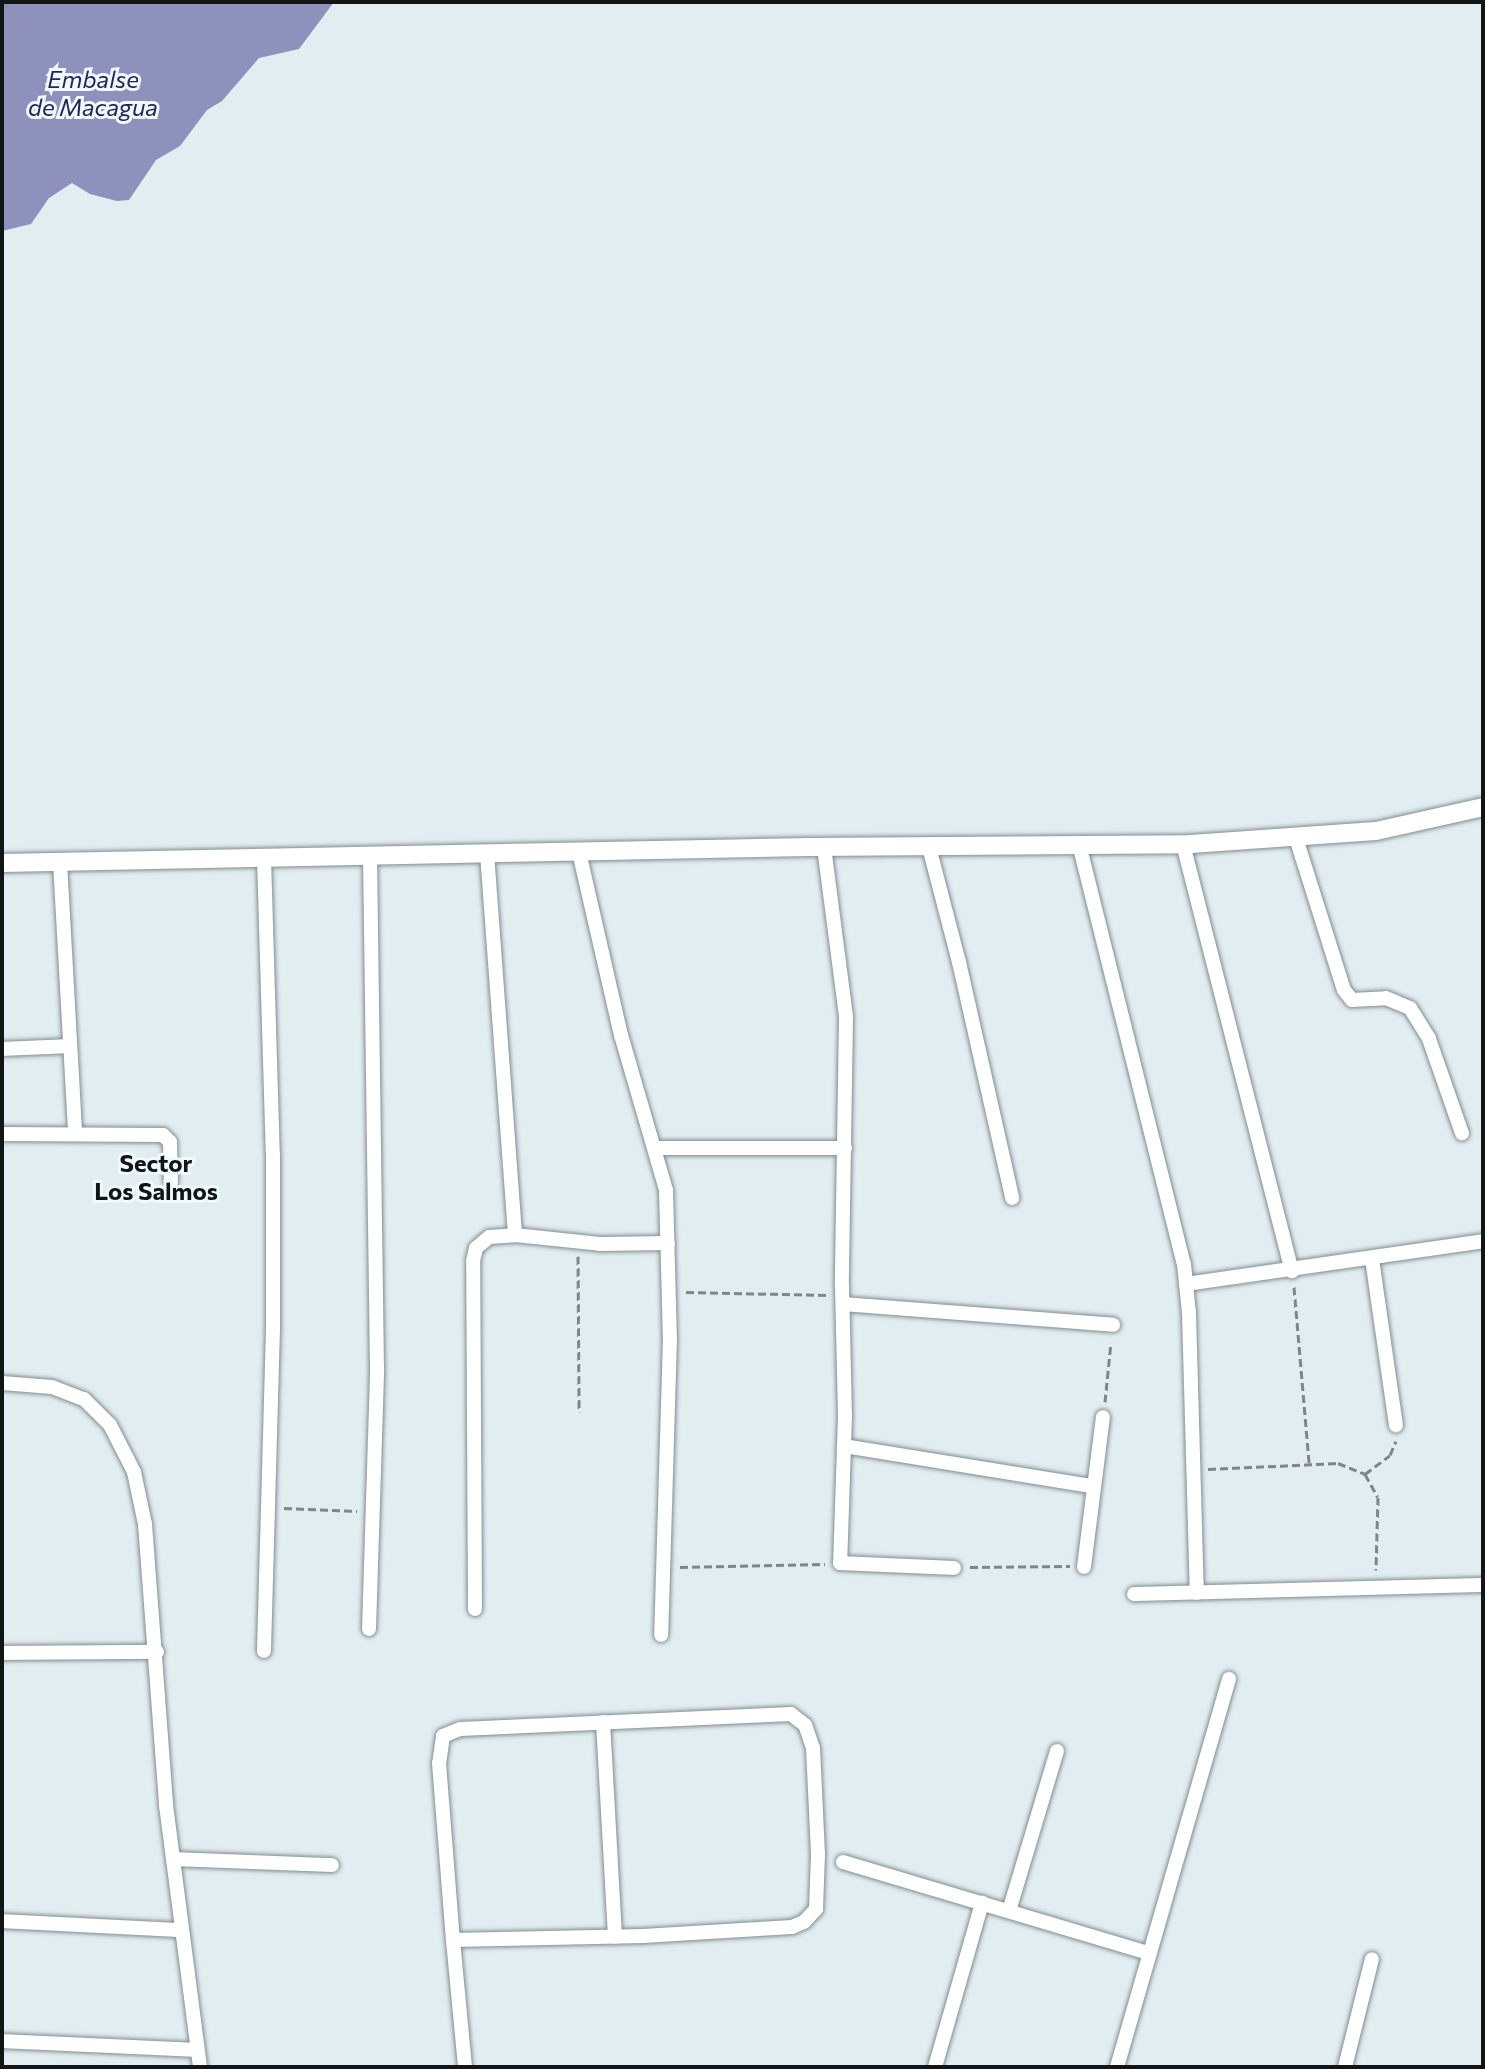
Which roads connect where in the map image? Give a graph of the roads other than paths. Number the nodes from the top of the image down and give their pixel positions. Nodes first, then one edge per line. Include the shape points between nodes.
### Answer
1 (1483, 807) edge
2 (1296, 838) junction
3 (1079, 844) junction
4 (1183, 844) junction
5 (824, 847) junction
6 (929, 847) junction
7 (579, 852) junction
8 (487, 853) junction
9 (370, 856) junction
10 (264, 858) junction
11 (60, 862) junction
12 (2, 863) edge
13 (70, 1046) junction
14 (2, 1049) edge
15 (75, 1132) junction
16 (1462, 1133) dead end
17 (2, 1134) edge
18 (655, 1148) junction
19 (845, 1148) junction
20 (171, 1182) dead end
21 (1012, 1198) dead end
22 (515, 1235) junction
23 (1483, 1241) edge
24 (668, 1243) junction
25 (1372, 1259) junction
26 (1292, 1271) junction
27 (1186, 1284) junction
28 (843, 1299) junction
29 (1113, 1325) road end
30 (2, 1383) edge
31 (1103, 1417) road end
32 (1396, 1425) road end
33 (844, 1446) junction
34 (1092, 1486) junction
35 (1084, 1567) road end
36 (954, 1568) road end
37 (1483, 1585) edge
38 (1197, 1593) junction
39 (1134, 1594) dead end
40 (475, 1609) dead end
41 (369, 1629) dead end
42 (661, 1635) dead end
43 (264, 1651) dead end
44 (157, 1652) junction
45 (2, 1653) edge
46 (1229, 1679) dead end
47 (603, 1722) junction
48 (1057, 1751) dead end
49 (173, 1859) junction
50 (843, 1862) dead end
51 (332, 1865) dead end
52 (982, 1903) junction
53 (1009, 1911) junction
54 (2, 1921) edge
55 (181, 1930) junction
56 (615, 1937) junction
57 (453, 1940) junction
58 (1148, 1953) junction
59 (1372, 1959) dead end
60 (2, 2041) edge
61 (197, 2050) junction
62 (200, 2067) edge
63 (465, 2067) edge
64 (935, 2067) edge
65 (1117, 2067) edge
66 (1345, 2067) edge

1 - 2 street via 1376,831
2 - 4 street
2 - 16 street via 1344,990 1352,1000 1386,998 1410,1008 1429,1039
3 - 4 street
3 - 6 street
3 - 27 street
4 - 26 street
5 - 6 street
5 - 7 street
5 - 19 street via 846,1017
6 - 21 street
7 - 8 street
7 - 18 street via 621,1035
8 - 9 street
8 - 22 street
9 - 10 street
9 - 41 street via 377,1163
10 - 11 street
10 - 43 street via 273,1154
11 - 12 street
11 - 13 street
13 - 14 street
13 - 15 street
15 - 17 street
15 - 20 street via 163,1135 170,1142
18 - 19 street
18 - 24 street via 666,1190
19 - 28 street
22 - 24 street
22 - 40 street via 482,1241 473,1261
23 - 25 street
24 - 42 street
25 - 26 street
25 - 32 street
26 - 27 street
27 - 38 street
28 - 29 street
28 - 33 street
30 - 44 street via 52,1387 84,1399 100,1412 122,1445 141,1500
31 - 34 street
33 - 34 street
33 - 36 street via 840,1563
34 - 35 street
37 - 38 street
38 - 39 street
44 - 45 street
44 - 49 street
46 - 58 street
47 - 56 street
47 - 56 street via 791,1714 805,1725 813,1748 818,1854 812,1915 792,1927
47 - 57 street via 460,1729 443,1736 439,1763
48 - 53 street
49 - 51 street
49 - 55 street
50 - 52 street
52 - 53 street
52 - 64 street
53 - 58 street
54 - 55 street
55 - 61 street
56 - 57 street
57 - 63 street
58 - 65 street
59 - 66 street
60 - 61 street
61 - 62 street

